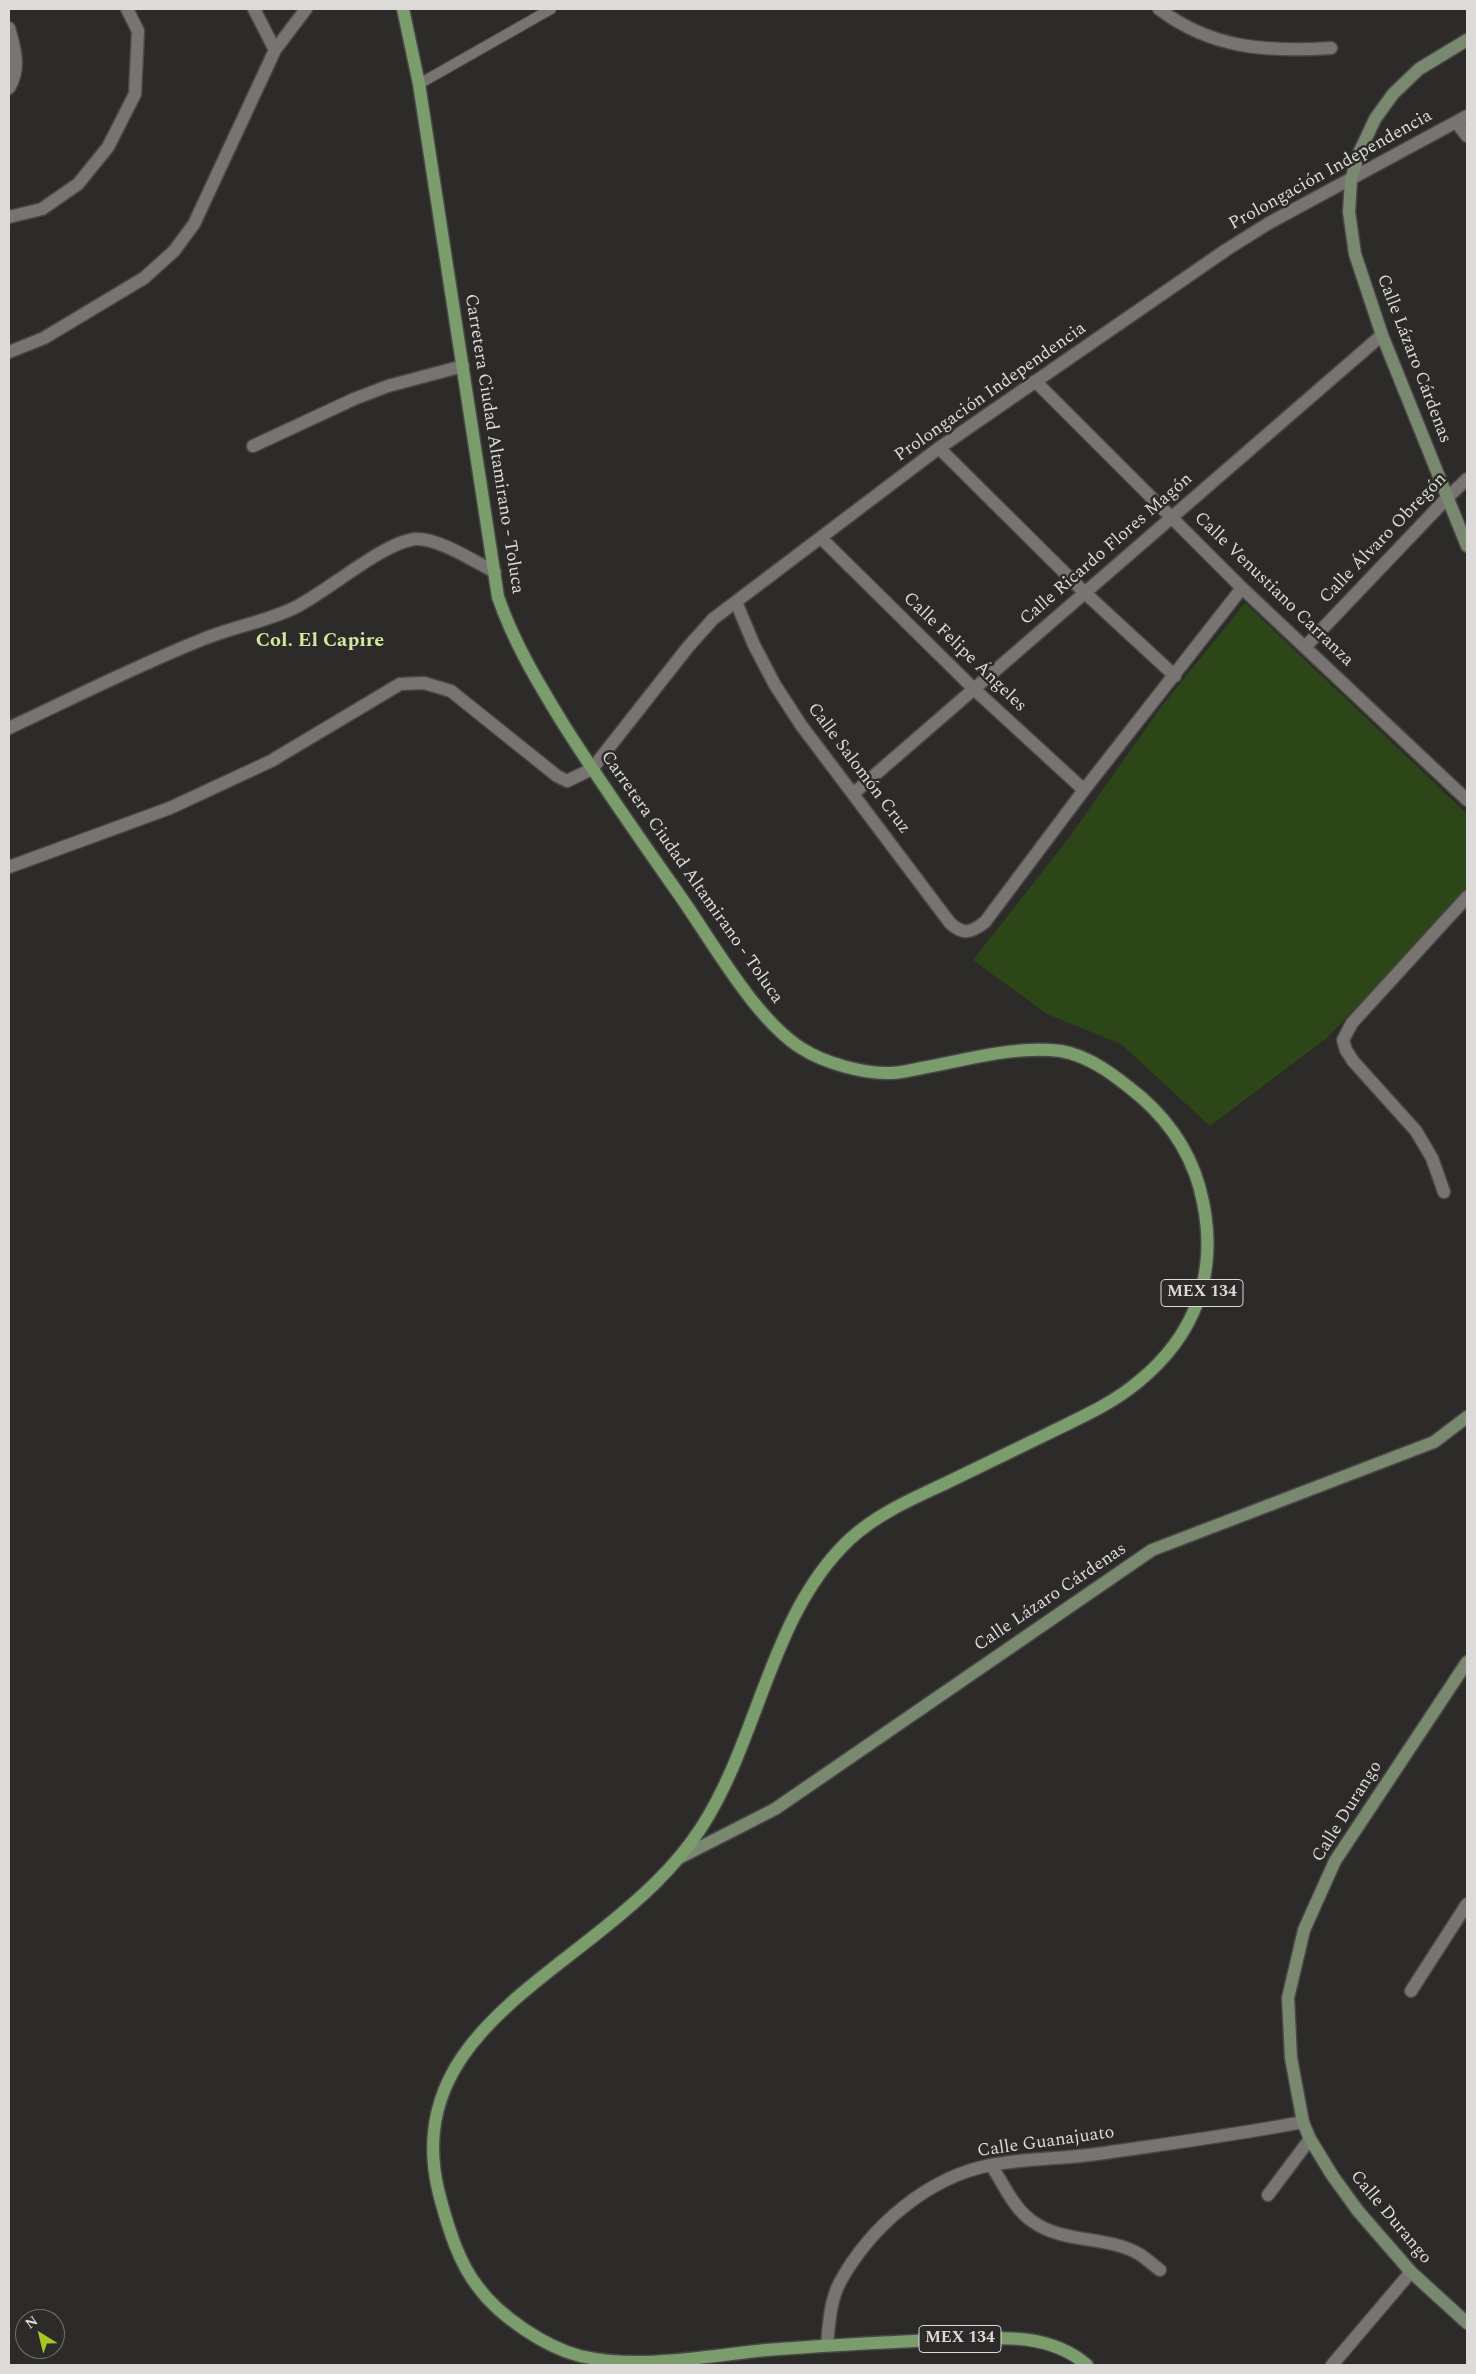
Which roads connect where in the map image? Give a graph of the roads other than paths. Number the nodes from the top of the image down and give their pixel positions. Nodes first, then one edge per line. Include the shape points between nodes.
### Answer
1 (127, 9) edge
2 (254, 9) edge
3 (306, 9) edge
4 (403, 9) edge
5 (551, 9) edge
6 (1159, 9) edge
7 (9, 28) edge
8 (1467, 40) edge
9 (1331, 48) dead end
10 (275, 50) junction
11 (419, 84) junction
12 (9, 88) edge
13 (1467, 116) edge
14 (1456, 122) junction
15 (1467, 136) edge
16 (1351, 180) junction
17 (9, 217) edge
18 (1382, 335) junction
19 (9, 352) edge
20 (463, 366) junction
21 (1035, 382) junction
22 (252, 446) dead end
23 (939, 448) junction
24 (1467, 479) edge
25 (1448, 497) junction
26 (1173, 517) junction
27 (821, 538) junction
28 (1467, 546) edge
29 (495, 572) junction
30 (1242, 588) junction
31 (1084, 592) junction
32 (736, 602) junction
33 (1306, 646) junction
34 (1175, 676) junction
35 (974, 689) junction
36 (9, 728) edge
37 (592, 769) junction
38 (1084, 790) junction
39 (854, 793) junction
40 (1467, 800) edge
41 (9, 867) edge
42 (1467, 897) edge
43 (1444, 1192) dead end
44 (1467, 1417) edge
45 (1467, 1662) edge
46 (679, 1858) junction
47 (1467, 1904) edge
48 (1411, 1991) dead end
49 (1303, 2122) junction
50 (1310, 2139) junction
51 (991, 2165) junction
52 (1268, 2195) dead end
53 (1160, 2270) dead end
54 (1411, 2272) junction
55 (1467, 2322) edge
56 (827, 2345) junction
57 (1087, 2365) edge
58 (1332, 2365) edge

1 - 17 street via 138,31 135,94 108,147 78,184 42,209
2 - 10 street
3 - 10 street
4 - 11 main road, Carretera Ciudad Altamirano - Toluca / MEX 134
5 - 11 lane
6 - 9 street via 1195,32 1220,42 1263,48
7 - 12 street via 17,57 15,78
8 - 16 street, Calle Lázaro Cárdenas via 1419,69 1393,94 1375,119
10 - 19 street via 194,224 174,251 144,278 44,338
11 - 20 main road, Carretera Ciudad Altamirano - Toluca / MEX 134
13 - 14 street, Prolongación Independencia
14 - 15 street
14 - 16 street, Prolongación Independencia
16 - 18 street, Calle Lázaro Cárdenas via 1349,212 1355,254
16 - 21 street, Prolongación Independencia via 1269,223 1226,250
18 - 25 street, Calle Lázaro Cárdenas
18 - 26 street, Calle Ricardo Flores Magón
20 - 22 street via 388,386
20 - 29 main road, Carretera Ciudad Altamirano - Toluca / MEX 134
21 - 23 street, Prolongación Independencia
21 - 26 street, Calle Venustiano Carranza
23 - 27 street, Prolongación Independencia
23 - 31 street
24 - 25 street, Calle Álvaro Obregón
25 - 28 street, Calle Lázaro Cárdenas
25 - 33 street, Calle Álvaro Obregón
26 - 30 street, Calle Venustiano Carranza
26 - 31 street, Calle Ricardo Flores Magón
27 - 32 street, Prolongación Independencia
27 - 35 street, Calle Felipe Ángeles
29 - 36 street via 432,541 415,539 371,560 296,607 201,640
29 - 37 main road, Carretera Ciudad Altamirano - Toluca / MEX 134 via 498,597 524,661
30 - 33 street, Calle Venustiano Carranza
30 - 34 street
31 - 34 street
31 - 35 street, Calle Ricardo Flores Magón
32 - 37 street, Prolongación Independencia via 714,619 688,647
32 - 39 street, Calle Salomón Cruz via 775,685
33 - 40 street, Calle Venustiano Carranza
34 - 38 street
35 - 38 street, Calle Felipe Ángeles
35 - 39 street, Calle Ricardo Flores Magón
37 - 41 street via 570,780 561,780 451,691 424,683 400,684 271,761 170,808
37 - 46 main road, Carretera Ciudad Altamirano - Toluca / MEX 134 via 759,1010 800,1048 838,1065 890,1073 1016,1051 1066,1052 1113,1074 1157,1112 1189,1156 1202,1196 1210,1244 1202,1295 1177,1344 1135,1386 1083,1416 895,1508 856,1533 821,1570 794,1614 738,1756 704,1823
38 - 39 street, Calle Salomón Cruz via 985,922 968,932 960,932 950,923
42 - 43 street via 1352,1023 1344,1040 1353,1061 1416,1131 1432,1158
44 - 46 street, Calle Lázaro Cárdenas via 1434,1442 1152,1550 775,1809
45 - 49 street, Calle Durango via 1334,1861 1304,1930 1288,1998 1290,2058
46 - 56 main road, Carretera Ciudad Altamirano - Toluca / MEX 134 via 606,1927 509,2003 477,2034 451,2073 432,2144 437,2188 451,2237 478,2287 512,2321 559,2350 587,2358 642,2362
47 - 48 street
49 - 50 street, Calle Durango
49 - 51 street, Calle Guanajuato via 1242,2134 1083,2156
50 - 52 street
50 - 54 street, Calle Durango via 1358,2210
51 - 53 street via 1030,2221 1049,2231 1131,2250
51 - 56 street, Calle Guanajuato via 944,2180 902,2208 867,2244 840,2283 831,2309
54 - 55 street, Calle Durango
54 - 58 street
56 - 57 main road, MEX 134 via 1005,2337 1042,2342 1075,2354

